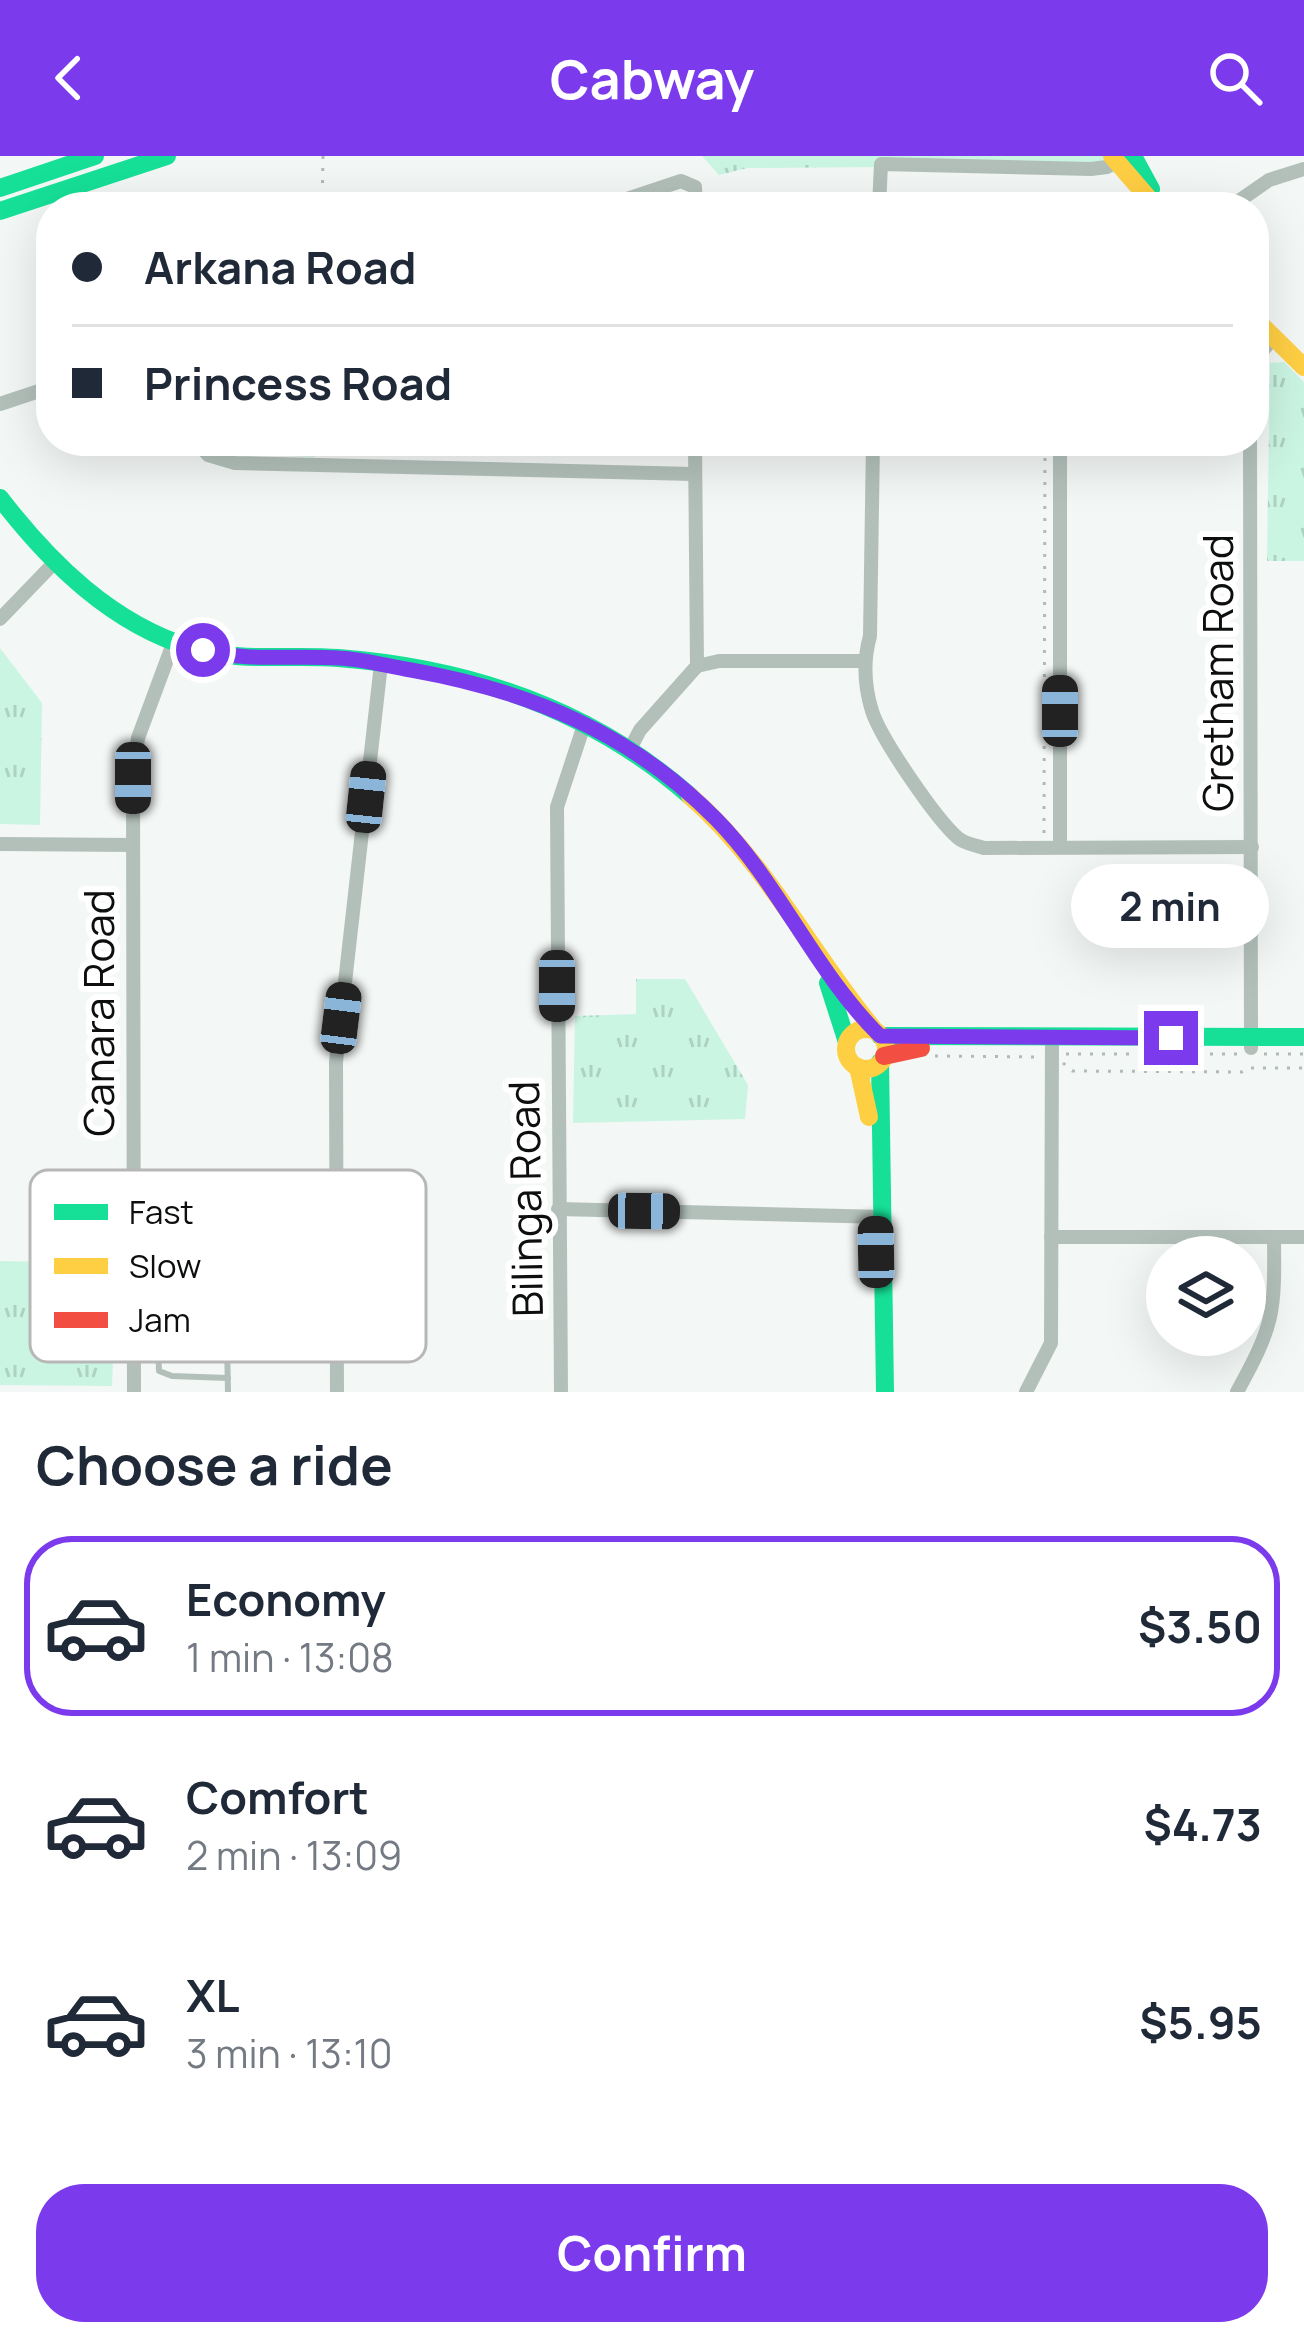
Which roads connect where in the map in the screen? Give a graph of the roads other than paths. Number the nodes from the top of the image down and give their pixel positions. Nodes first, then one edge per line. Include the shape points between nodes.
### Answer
1 (95, 156) edge
2 (167, 156) edge
3 (1121, 157) edge
4 (1304, 169) edge
5 (0, 188) edge
6 (58, 192) edge
7 (655, 192) edge
8 (694, 192) edge
9 (880, 192) edge
10 (1147, 192) edge
11 (1252, 192) edge
12 (36, 199) edge
13 (0, 211) edge
14 (1269, 332) edge
15 (1274, 337) junction
16 (1269, 343) edge
17 (1304, 367) edge
18 (36, 392) edge
19 (0, 404) edge
20 (211, 456) edge
21 (694, 456) edge
22 (873, 456) edge
23 (1060, 456) edge
24 (1250, 456) edge
25 (694, 474) junction
26 (0, 498) edge
27 (54, 563) junction
28 (0, 619) edge
29 (174, 641) junction
30 (863, 661) junction
31 (381, 664) junction
32 (697, 666) junction
33 (586, 722) junction
34 (630, 748) junction
35 (0, 844) edge
36 (133, 845) junction
37 (1052, 847) junction
38 (1252, 847) junction
39 (814, 951) junction
40 (878, 1034) junction
41 (1304, 1037) edge
42 (848, 1042) junction
43 (1251, 1043) junction
44 (1052, 1048) junction
45 (1304, 1051) edge
46 (882, 1059) junction
47 (858, 1067) junction
48 (134, 1170) edge
49 (336, 1170) edge
50 (558, 1209) junction
51 (880, 1217) junction
52 (1051, 1237) junction
53 (1274, 1238) junction
54 (1304, 1238) edge
55 (159, 1362) edge
56 (228, 1362) edge
57 (337, 1362) edge
58 (228, 1378) junction
59 (228, 1392) edge
60 (337, 1392) edge
61 (561, 1392) edge
62 (872, 1392) edge
63 (886, 1392) edge
64 (1026, 1392) edge
65 (1237, 1392) edge

1 - 5 main road
2 - 6 main road
3 - 9 street via 1091,169 881,164
3 - 10 main road
4 - 11 street
7 - 8 street via 689,182
12 - 13 main road
14 - 15 main road
15 - 16 street
15 - 17 main road
18 - 19 street
20 - 25 street via 235,463
21 - 25 street
22 - 30 street
23 - 37 street
24 - 38 street, Gretham Road
25 - 32 street
26 - 27 main road
27 - 28 street
27 - 29 main road
29 - 31 main road via 227,656
29 - 36 street, Canara Road via 138,738
30 - 32 street
30 - 37 street via 886,741 962,842
31 - 33 main road via 526,696
31 - 49 street via 336,1063
32 - 34 street
33 - 34 main road
33 - 50 street, Bilinga Road via 557,808
34 - 39 main road via 758,864
35 - 36 street
36 - 48 street, Canara Road
37 - 38 street
38 - 43 street, Gretham Road
39 - 40 main road
39 - 42 main road
40 - 42 main road via 860,1030
40 - 44 main road
40 - 46 main road
41 - 43 main road
42 - 47 main road
43 - 44 main road
43 - 45 main road
44 - 46 main road via 908,1048
44 - 52 street via 1058,1083
46 - 47 main road
46 - 51 main road
47 - 51 main road
50 - 51 street
50 - 61 street, Bilinga Road
51 - 62 main road
51 - 63 main road
52 - 53 street
52 - 64 street via 1051,1343
53 - 54 street
53 - 65 street via 1270,1328
55 - 58 lane via 159,1371 172,1376
56 - 58 lane
57 - 60 street
58 - 59 lane

